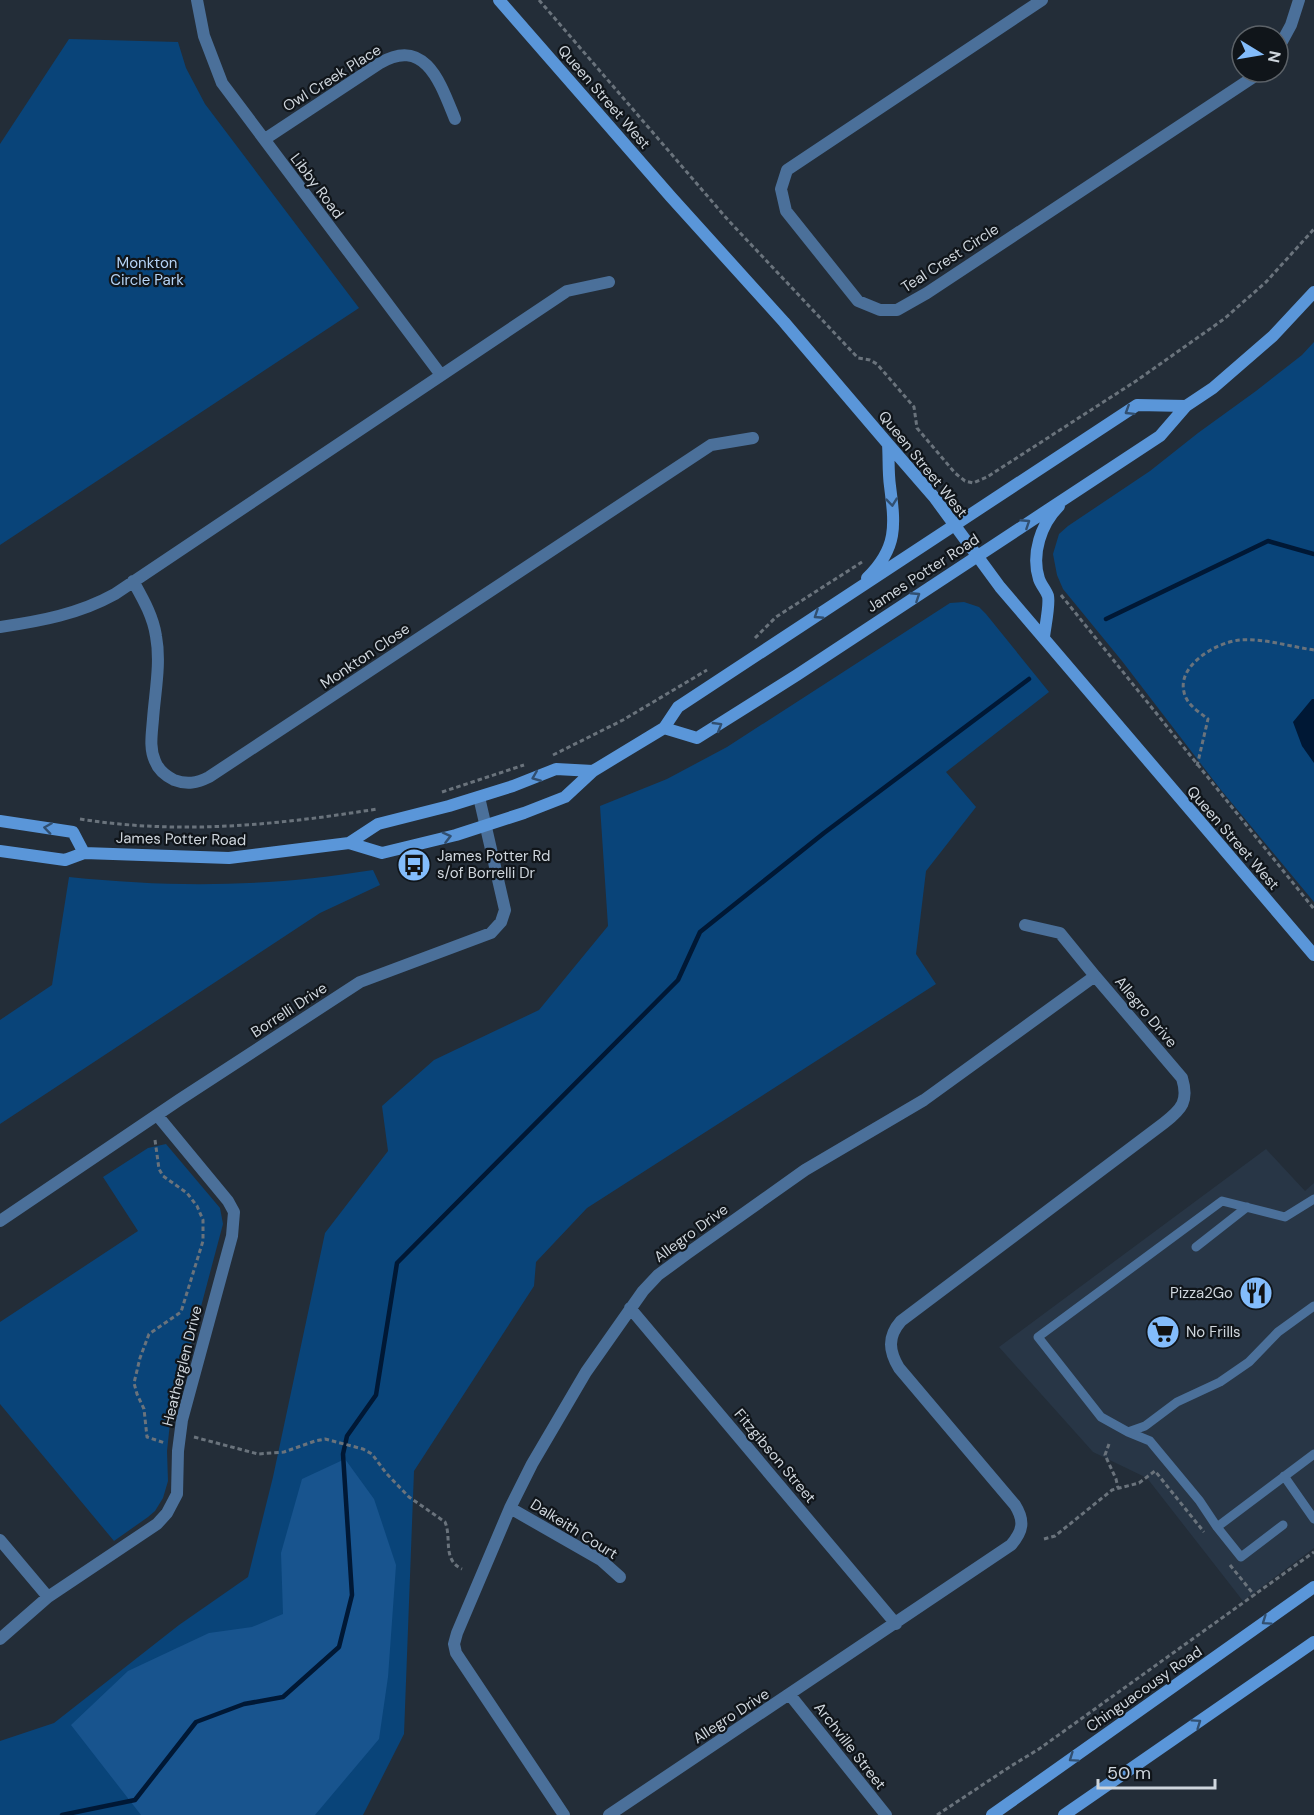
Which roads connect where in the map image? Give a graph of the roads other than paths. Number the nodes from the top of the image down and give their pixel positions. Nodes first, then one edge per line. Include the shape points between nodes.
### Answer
1 (197, 0) edge
2 (1042, 0) edge
3 (1299, 0) edge
4 (502, 1) edge
5 (1290, 27) edge
6 (1243, 84) edge
7 (455, 119) dead end
8 (265, 139) junction
9 (609, 282) dead end
10 (1314, 292) edge
11 (441, 375) junction
12 (1186, 406) junction
13 (753, 438) dead end
14 (888, 444) junction
15 (1076, 490) junction
16 (955, 525) junction
17 (977, 556) junction
18 (133, 581) junction
19 (848, 596) junction
20 (0, 627) edge
21 (1044, 637) junction
22 (664, 728) junction
23 (593, 771) junction
24 (479, 797) junction
25 (0, 821) edge
26 (486, 825) junction
27 (349, 843) junction
28 (0, 851) edge
29 (84, 853) junction
30 (1025, 925) dead end
31 (1314, 955) edge
32 (1095, 976) junction
33 (156, 1115) junction
34 (1314, 1199) edge
35 (1247, 1207) junction
36 (0, 1221) edge
37 (1196, 1247) dead end
38 (1314, 1306) edge
39 (630, 1308) junction
40 (1128, 1432) junction
41 (1314, 1454) edge
42 (1284, 1476) junction
43 (510, 1508) junction
44 (1314, 1519) edge
45 (1283, 1525) dead end
46 (1217, 1527) junction
47 (0, 1540) edge
48 (620, 1577) dead end
49 (1314, 1587) edge
50 (48, 1598) junction
51 (896, 1624) junction
52 (0, 1639) edge
53 (1314, 1642) edge
54 (790, 1695) junction
55 (564, 1815) edge
56 (609, 1815) edge
57 (886, 1815) edge
58 (992, 1815) edge
59 (1064, 1815) edge

1 - 8 street, Libby Road via 204,36 222,84
2 - 6 street, Teal Crest Circle via 787,170 781,189 786,211 858,301 880,310 897,310
3 - 5 street
4 - 14 main road, Queen Street West
7 - 8 street, Owl Creek Place via 432,71 422,61 402,54 380,63
8 - 11 street, Libby Road
9 - 11 street via 567,291
10 - 12 main road, James Potter Road via 1273,336
11 - 18 street
12 - 15 main road, James Potter Road via 1160,436
12 -> 16 main road, James Potter Road via 1137,405
13 - 18 street, Monkton Close via 711,445 219,771 195,783 170,778 154,760 151,740 156,637 146,603
14 - 16 main road, Queen Street West
14 -> 19 main road via 892,537 885,556
17 -> 15 main road, James Potter Road
15 - 21 main road via 1051,515 1041,532 1038,571 1048,596
16 - 17 main road, Queen Street West
16 - 19 main road, James Potter Road
17 - 21 main road, Queen Street West
22 -> 17 main road, James Potter Road via 697,738
18 - 20 street via 76,612
19 -> 22 main road, James Potter Road via 678,707
21 - 31 main road, Queen Street West
22 - 23 main road, James Potter Road
23 -> 24 main road, James Potter Road via 556,769
23 - 26 main road, James Potter Road via 565,797
24 - 26 street, Borrelli Drive
24 - 27 main road, James Potter Road via 378,824
29 -> 25 main road via 74,832
27 -> 26 main road, James Potter Road via 382,853
26 - 33 street, Borrelli Drive via 505,910 491,933 360,982
27 - 29 main road, James Potter Road via 229,858
28 - 29 main road, James Potter Road via 65,860
30 - 32 street via 1060,933
32 - 39 street, Allegro Drive via 954,1080 805,1170 688,1253 658,1275
32 - 51 street, Allegro Drive via 1182,1078 1184,1100 1164,1123 900,1321 892,1331 892,1357 899,1368 1016,1505 1023,1524 1011,1545
33 - 36 street, Borrelli Drive
33 - 50 street, Heatherglen Drive via 234,1212 232,1236 182,1420 177,1494 157,1524
34 - 35 lane via 1285,1217
35 - 37 lane
35 - 40 lane via 1222,1201 1038,1337 1101,1417
38 - 40 lane via 1220,1382
39 - 43 street, Allegro Drive via 586,1372
39 - 51 street, Fitzgibson Street
40 - 46 lane via 1150,1441
41 - 42 lane
42 - 44 lane
42 - 46 lane
43 - 48 street, Dalkeith Court via 601,1560
43 - 55 street, Allegro Drive via 454,1644 456,1653
45 - 46 lane via 1241,1557
47 - 50 street
49 -> 58 main road, Chinguacousy Road
50 - 52 street, Heatherglen Drive
51 - 54 street, Allegro Drive
59 -> 53 main road
54 - 56 street, Allegro Drive
54 - 57 street, Archville Street

